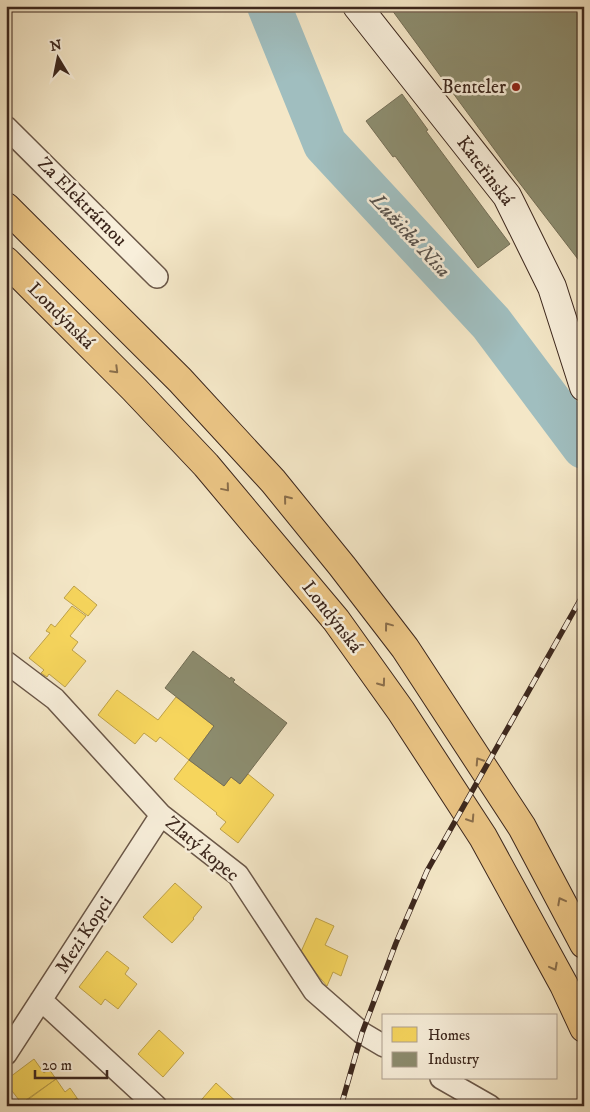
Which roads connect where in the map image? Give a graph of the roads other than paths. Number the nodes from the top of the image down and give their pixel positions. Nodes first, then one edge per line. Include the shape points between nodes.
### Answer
1 (356, 6) edge
2 (6, 127) edge
3 (6, 207) edge
4 (6, 261) edge
5 (157, 278) dead end
6 (584, 387) edge
7 (6, 662) edge
8 (161, 815) junction
9 (584, 944) edge
10 (42, 1000) junction
11 (584, 1028) edge
12 (382, 1045) edge
13 (6, 1054) edge
14 (444, 1080) edge
15 (156, 1106) edge
16 (490, 1106) edge

1 - 6 street, Kateřinská via 507,196 552,287
2 - 5 street, Za Elektrárnou
9 -> 3 highway, Londýnská via 522,827 404,648 342,566 273,481 180,380
4 -> 11 highway, Londýnská via 206,465 336,620 402,711 483,837
7 - 8 street, Zlatý kopec via 55,699
8 - 10 street, Mezi Kopci
8 - 12 street, Zlatý kopec via 238,875 314,991 362,1033
10 - 13 street, Mezi Kopci
10 - 15 street
14 - 16 street

